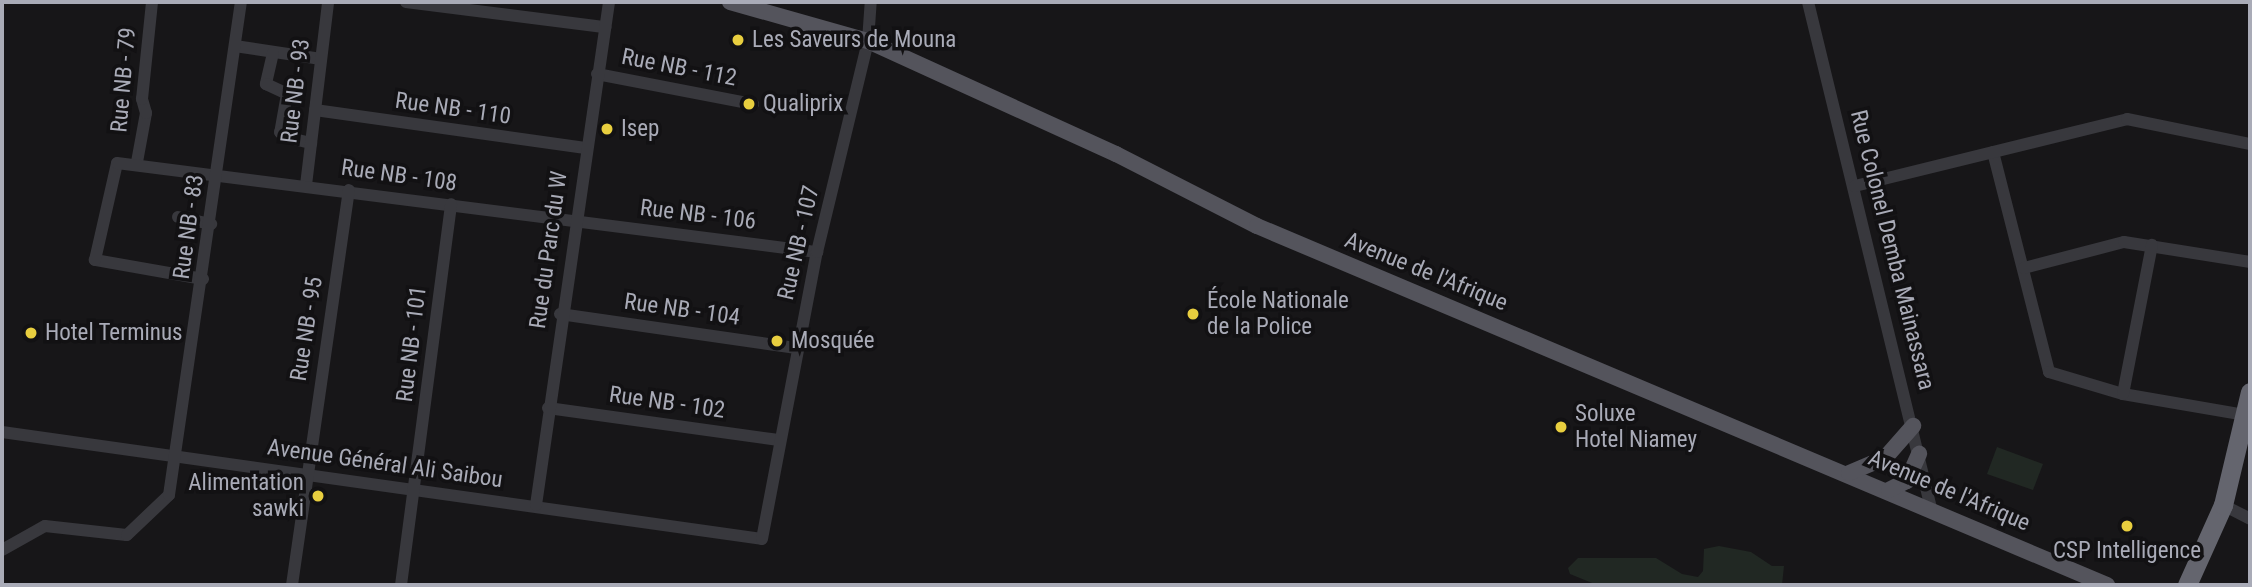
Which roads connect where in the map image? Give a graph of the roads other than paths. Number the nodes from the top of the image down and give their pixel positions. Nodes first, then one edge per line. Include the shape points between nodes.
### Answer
1 (152, 2) edge
2 (241, 2) edge
3 (328, 2) edge
4 (406, 2) edge
5 (609, 2) edge
6 (730, 2) edge
7 (871, 2) edge
8 (1808, 2) edge
9 (605, 27) junction
10 (869, 41) junction
11 (235, 46) junction
12 (272, 53) junction
13 (321, 59) junction
14 (597, 74) junction
15 (753, 104) dead end
16 (315, 110) junction
17 (311, 143) junction
18 (2250, 144) edge
19 (585, 148) junction
20 (1993, 152) junction
21 (137, 162) junction
22 (218, 173) junction
23 (306, 185) junction
24 (1855, 186) junction
25 (349, 190) junction
26 (451, 204) junction
27 (178, 217) dead end
28 (574, 220) junction
29 (211, 224) junction
30 (2152, 245) junction
31 (817, 252) junction
32 (2250, 261) edge
33 (2024, 268) junction
34 (204, 279) junction
35 (560, 313) junction
36 (797, 348) junction
37 (2250, 392) edge
38 (2123, 394) junction
39 (548, 408) junction
40 (2248, 416) edge
41 (1913, 426) junction
42 (2, 432) edge
43 (779, 440) junction
44 (2250, 453) edge
45 (1919, 454) junction
46 (176, 457) junction
47 (1849, 473) junction
48 (306, 475) junction
49 (414, 490) junction
50 (1889, 490) junction
51 (536, 505) junction
52 (1931, 508) junction
53 (2236, 512) edge
54 (762, 539) joint
55 (2, 550) edge
56 (292, 585) edge
57 (401, 585) edge
58 (2106, 585) edge
59 (2186, 585) edge
60 (2201, 585) edge

1 - 21 street, Rue NB - 79 via 142,99 146,113
2 - 11 street, Rue NB - 83
3 - 13 street, Rue NB - 93
4 - 9 street
5 - 9 street, Rue du Parc du W
6 - 10 main road, Avenue de l'Afrique
7 - 10 street, Rue NB - 107
8 - 24 street, Rue Colonel Demba Mainassara
9 - 14 street, Rue du Parc du W
10 - 31 street, Rue NB - 107
10 - 47 main road, Avenue de l'Afrique via 1116,154 1257,226
11 - 12 street
11 - 22 street, Rue NB - 83
12 - 13 street
12 - 17 street via 266,84 287,94 282,135
13 - 16 street, Rue NB - 93
14 - 15 street, Rue NB - 112
14 - 19 street, Rue du Parc du W
16 - 17 street, Rue NB - 93
16 - 19 street, Rue NB - 110
17 - 23 street, Rue NB - 93
18 - 20 street via 2127,120
19 - 28 street, Rue du Parc du W
20 - 24 street
20 - 33 street
21 - 22 street, Rue NB - 108
21 - 34 street, Rue NB - 108 via 115,165 94,258
22 - 23 street, Rue NB - 108
22 - 29 street, Rue NB - 83
23 - 25 street, Rue NB - 108
24 - 41 street, Rue Colonel Demba Mainassara
25 - 26 street, Rue NB - 108
25 - 48 street, Rue NB - 95
26 - 28 street, Rue NB - 108
26 - 49 street, Rue NB - 101
27 - 29 street
28 - 31 street, Rue NB - 106
28 - 35 street, Rue du Parc du W
29 - 34 street, Rue NB - 83
30 - 32 street
30 - 33 street via 2117,243
30 - 38 street
31 - 36 street, Rue NB - 107
33 - 38 street via 2049,372
34 - 46 street, Rue NB - 83
35 - 36 street, Rue NB - 104
35 - 39 street, Rue du Parc du W
36 - 43 street, Rue NB - 107
37 - 40 highway
38 - 40 street
39 - 43 street, Rue NB - 102
39 - 51 street, Rue du Parc du W
40 - 53 highway
41 - 45 street, Rue Colonel Demba Mainassara
41 - 47 main road via 1892,453
42 - 46 street, Avenue Général Ali Saibou
43 - 54 street, Rue NB - 107
44 - 53 highway
45 - 50 main road via 1907,481
45 - 52 street, Rue Colonel Demba Mainassara
46 - 48 street, Avenue Général Ali Saibou
46 - 55 street, Rue NB - 83 via 166,501 136,531 119,535 45,526
47 - 50 main road, Avenue de l'Afrique
48 - 49 street, Avenue Général Ali Saibou
48 - 56 street, Rue NB - 95
49 - 51 street, Avenue Général Ali Saibou
49 - 57 street, Rue NB - 101
50 - 52 main road, Avenue de l'Afrique
51 - 54 street, Avenue Général Ali Saibou
52 - 58 main road, Avenue de l'Afrique
53 - 59 highway
53 - 60 highway

